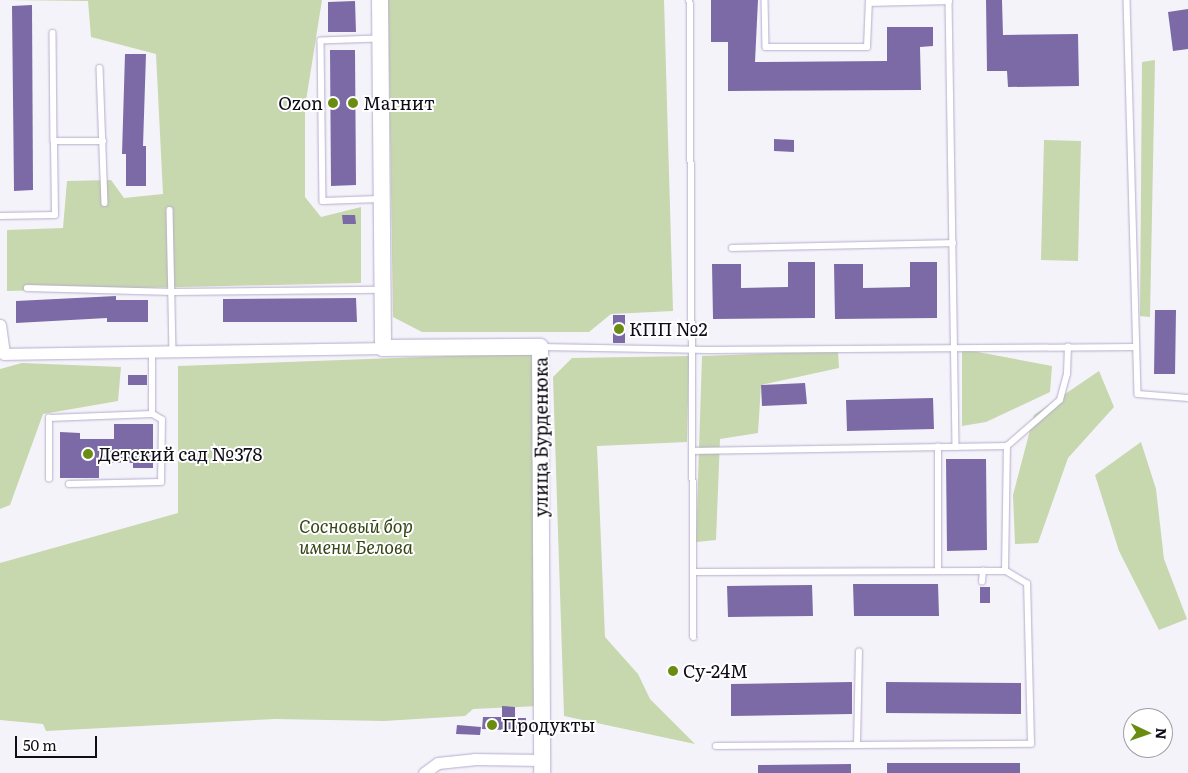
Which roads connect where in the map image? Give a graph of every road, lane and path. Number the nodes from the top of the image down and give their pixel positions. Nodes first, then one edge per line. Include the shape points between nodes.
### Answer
1 (380, 0) edge
2 (690, 0) edge
3 (765, 0) edge
4 (1127, 0) edge
5 (949, 1) edge
6 (869, 2) edge
7 (53, 33) dead end
8 (380, 39) junction
9 (100, 68) dead end
10 (54, 141) junction
11 (103, 141) junction
12 (382, 199) junction
13 (105, 203) dead end
14 (170, 210) dead end
15 (0, 216) edge
16 (953, 243) junction
17 (732, 248) dead end
18 (27, 288) dead end
19 (383, 290) junction
20 (173, 292) junction
21 (0, 325) edge
22 (540, 347) junction
23 (1068, 347) junction
24 (1136, 347) junction
25 (384, 348) junction
26 (954, 348) junction
27 (691, 349) junction
28 (173, 351) junction
29 (152, 352) junction
30 (2, 355) edge
31 (1188, 398) edge
32 (152, 414) junction
33 (1007, 446) junction
34 (938, 447) junction
35 (956, 447) junction
36 (692, 451) junction
37 (48, 480) dead end
38 (69, 484) dead end
39 (938, 571) junction
40 (983, 571) junction
41 (1005, 571) junction
42 (694, 572) junction
43 (982, 582) dead end
44 (694, 637) dead end
45 (859, 652) dead end
46 (857, 745) junction
47 (716, 746) dead end
48 (542, 767) edge
49 (424, 773) edge

1 - 8 street
2 - 27 lane
3 - 6 lane via 766,47 867,47
4 - 24 lane
5 - 6 lane
5 - 16 lane
7 - 10 lane
8 - 12 street
8 - 12 lane via 321,41 323,201
9 - 11 lane
10 - 11 lane
10 - 15 lane via 55,216
11 - 13 lane
12 - 19 street
14 - 20 lane
16 - 17 lane
16 - 26 lane
18 - 20 lane
19 - 20 lane
19 - 25 street
20 - 28 lane
21 - 30 street
22 - 25 street, улица Бурденюка
22 - 27 lane
22 - 48 street, улица Бурденюка
23 - 24 lane
23 - 26 lane
23 - 33 lane via 1067,374 1060,400
24 - 31 lane via 1138,394
25 - 28 street
26 - 27 lane
26 - 35 lane
27 - 36 lane
28 - 29 street
29 - 30 street
29 - 32 lane
32 - 37 lane via 49,418
32 - 38 lane via 162,420 161,482
33 - 35 lane
33 - 41 lane
34 - 35 lane
34 - 36 lane
34 - 39 lane
36 - 42 lane
39 - 40 lane
39 - 42 lane
40 - 41 lane
40 - 43 lane
41 - 46 lane via 1027,584 1031,744
42 - 44 lane
45 - 46 lane
46 - 47 lane
48 - 49 street via 447,762 438,763

